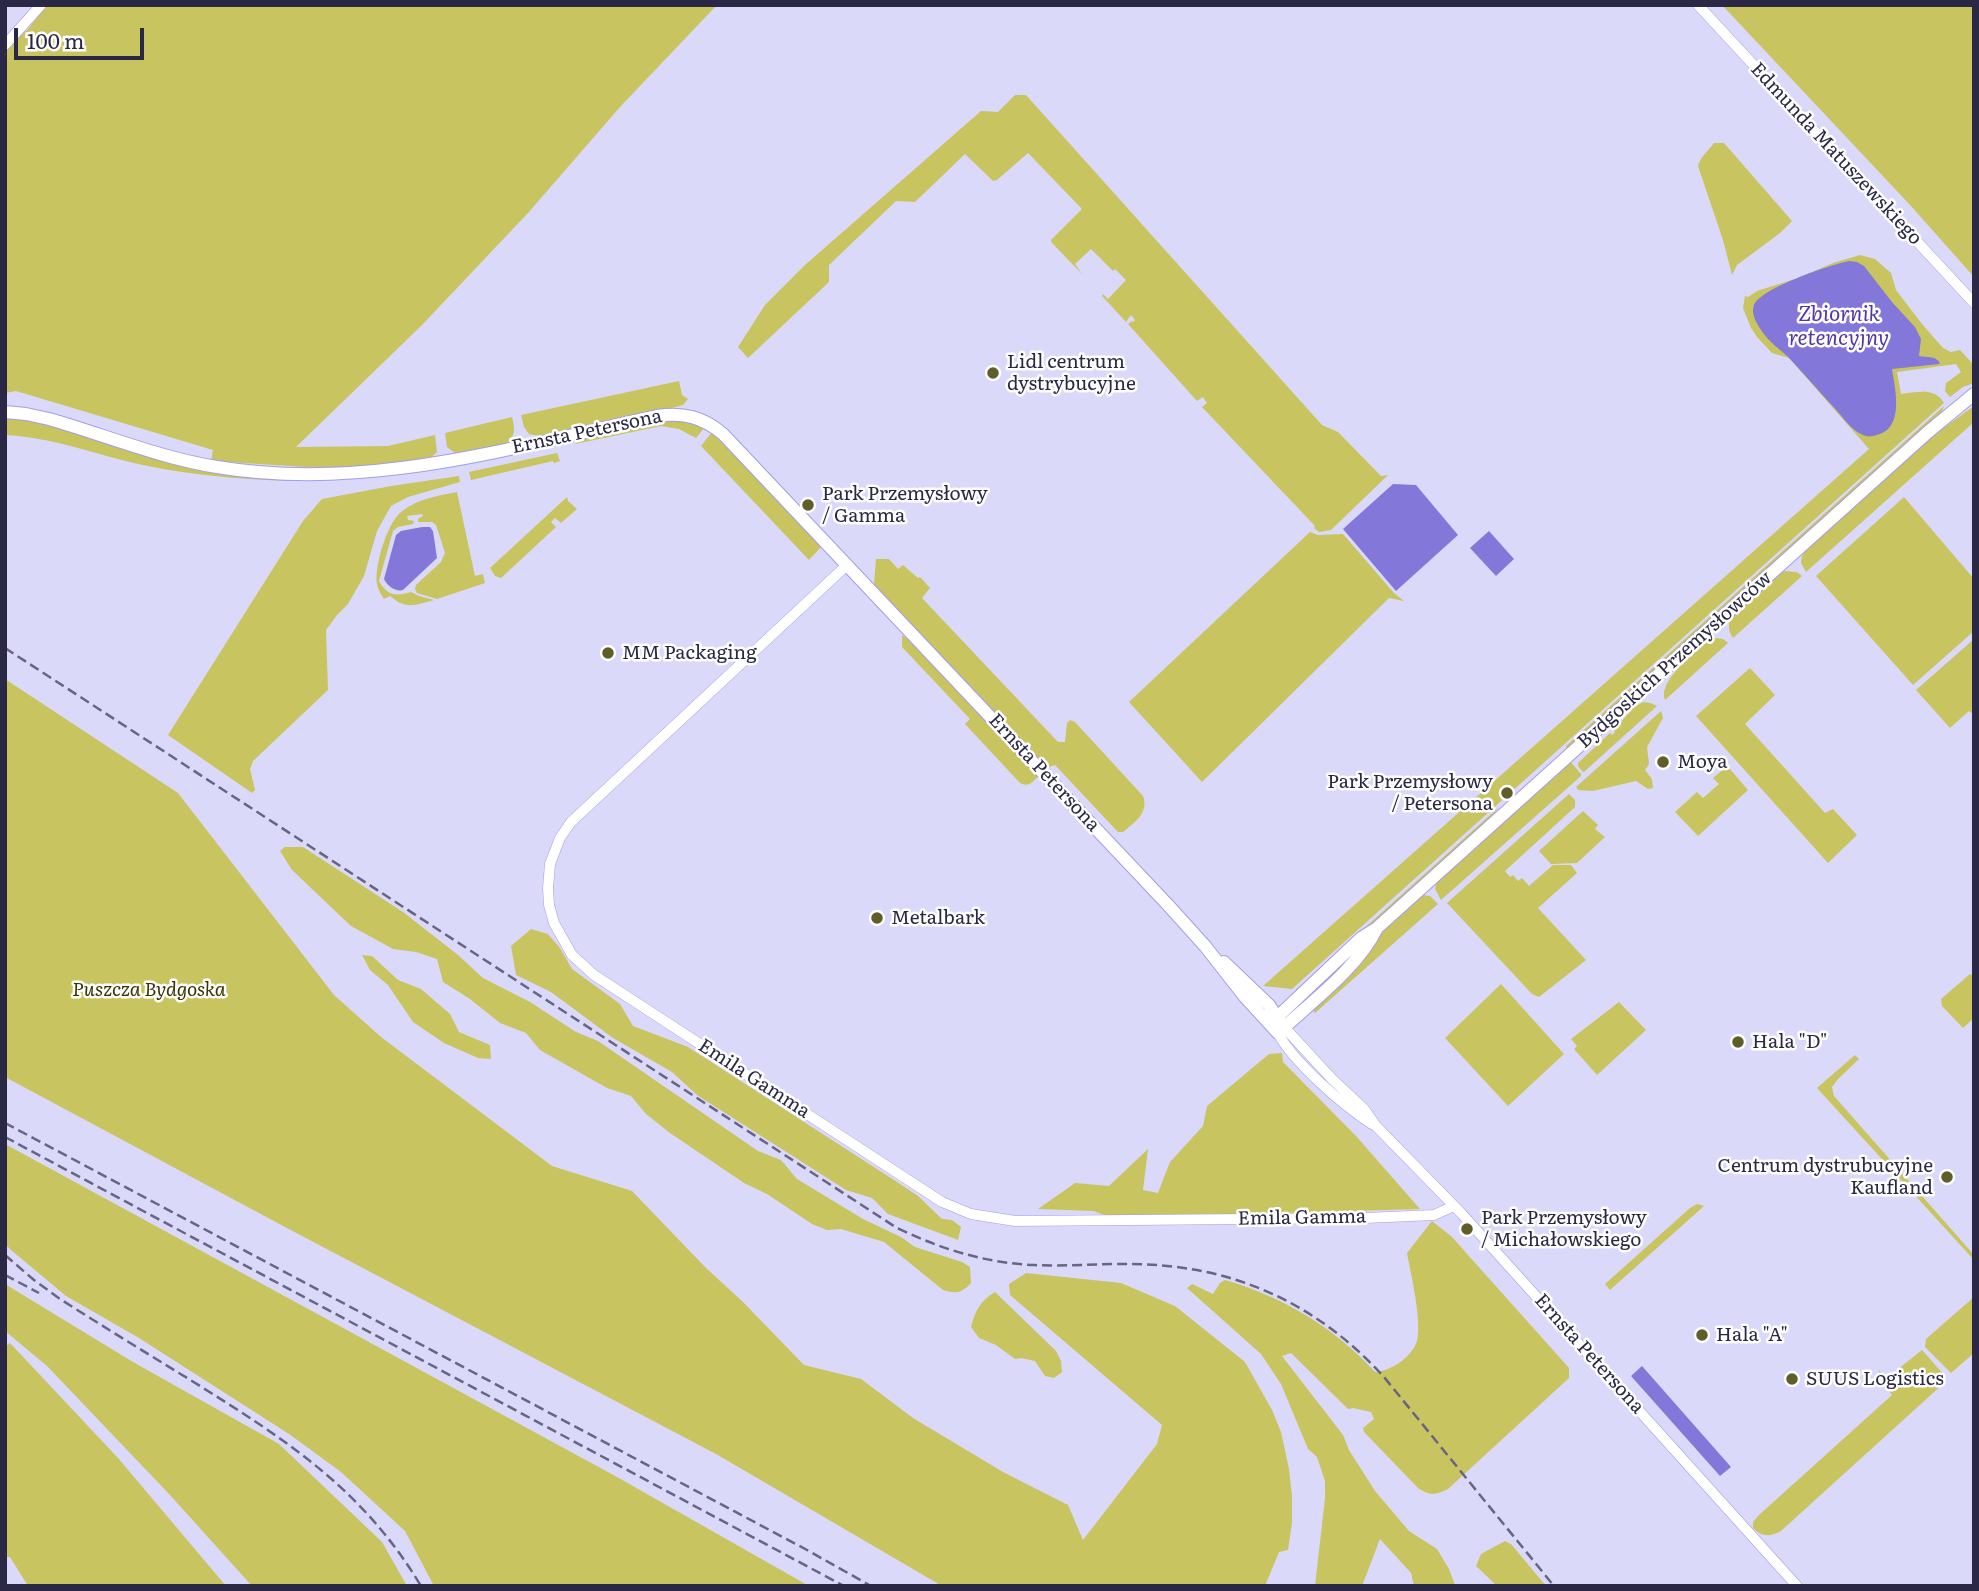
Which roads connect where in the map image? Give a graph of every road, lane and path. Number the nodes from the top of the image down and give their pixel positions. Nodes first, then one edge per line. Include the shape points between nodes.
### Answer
1 (41, 5) edge
2 (1698, 5) edge
3 (5, 45) edge
4 (1974, 303) edge
5 (1974, 394) edge
6 (5, 412) edge
7 (847, 565) junction
8 (1277, 1025) junction
9 (1454, 1206) junction
10 (1797, 1586) edge

1 - 3 street
2 - 4 street, Edmunda Matuszewskiego
5 - 8 street, Bydgoskich Przemysłowców via 1362,939
6 - 7 street, Ernsta Petersona via 49,419 206,465 327,474 421,466 657,416 689,416 723,434
7 - 8 street, Ernsta Petersona via 1168,905 1231,981
7 - 9 street, Emila Gamma via 617,778 559,838 548,888 554,923 572,955 608,985 942,1202 971,1214 1015,1221 1365,1218 1434,1214
8 - 9 street, Ernsta Petersona
9 - 10 street, Ernsta Petersona

